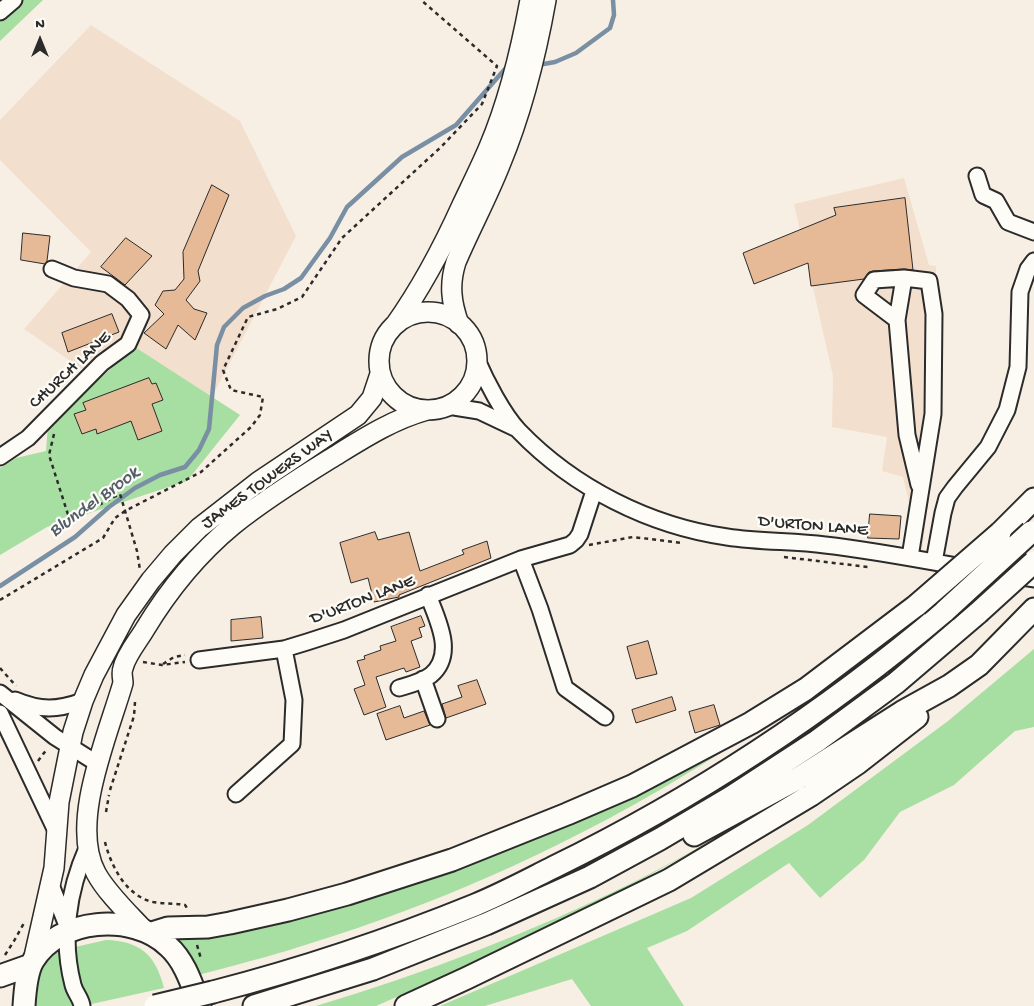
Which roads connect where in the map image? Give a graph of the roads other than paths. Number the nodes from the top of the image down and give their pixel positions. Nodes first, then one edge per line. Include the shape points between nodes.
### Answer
1 (14, 0) edge
2 (530, 0) edge
3 (546, 0) edge
4 (0, 12) edge
5 (977, 176) dead end
6 (1034, 232) edge
7 (1034, 261) edge
8 (52, 269) dead end
9 (904, 278) junction
10 (897, 320) junction
11 (395, 324) junction
12 (459, 324) junction
13 (477, 360) junction
14 (380, 374) junction
15 (448, 406) junction
16 (427, 410) junction
17 (518, 430) junction
18 (0, 457) edge
19 (594, 491) junction
20 (921, 494) junction
21 (1034, 499) edge
22 (1032, 530) edge
23 (910, 557) junction
24 (521, 559) junction
25 (934, 562) junction
26 (1034, 562) edge
27 (1034, 579) edge
28 (428, 595) junction
29 (1030, 613) edge
30 (284, 649) junction
31 (199, 660) road end
32 (423, 680) junction
33 (949, 686) junction
34 (399, 688) dead end
35 (0, 693) edge
36 (83, 700) junction
37 (0, 713) edge
38 (604, 717) dead end
39 (437, 719) dead end
40 (70, 746) junction
41 (98, 764) junction
42 (236, 794) dead end
43 (57, 833) junction
44 (87, 848) junction
45 (51, 884) junction
46 (66, 929) junction
47 (147, 931) junction
48 (32, 963) junction
49 (1, 967) edge
50 (373, 969) junction
51 (206, 999) edge
52 (24, 1006) edge
53 (82, 1006) edge
54 (155, 1006) edge
55 (254, 1006) edge
56 (406, 1006) edge

1 - 4 street
2 - 11 main road via 517,60 490,146 421,287
3 - 12 main road via 524,98 501,164 452,273 451,297
5 - 6 street via 984,195 996,201 1008,222
7 - 25 street via 1020,292 1018,367 1007,410 988,447 947,498
8 - 18 street, CHURCH LANE via 74,278 108,284 128,299 141,315 128,344 102,363 28,438
9 - 10 street
9 - 10 street via 874,280 864,295
9 - 20 street via 929,282 934,314 933,414
10 - 20 street via 907,435
11 - 12 main road via 420,313 448,316
11 - 14 main road via 381,347
12 - 13 main road via 472,340
13 - 15 main road via 470,387
13 - 17 street, D'URTON LANE
14 - 16 main road via 387,389 398,400 411,408
14 - 36 main road, JAMES TOWERS WAY via 372,398 358,415 231,503 173,554 126,615
15 - 16 main road
15 - 17 street, D'URTON LANE via 479,411
16 - 41 main road, JAMES TOWERS WAY via 382,428 298,479 231,526 208,548 168,594 122,669 123,684
17 - 19 street, D'URTON LANE
19 - 23 street, D'URTON LANE via 646,515 716,535 743,540 824,544
19 - 24 street, D'URTON LANE via 576,540 570,545
20 - 23 street
21 - 47 highway, bridge via 1000,533 916,605 806,689 751,724 632,786 452,860 348,894 230,923
22 - 51 highway, bridge via 909,642 808,718 710,782 588,850 476,904 398,935
23 - 25 street, D'URTON LANE
24 - 28 street, D'URTON LANE
24 - 38 street via 566,688
25 - 27 street, D'URTON LANE
26 - 50 highway, bridge via 896,684 731,797 590,877 486,924
28 - 30 street, D'URTON LANE via 344,630
28 - 32 street via 444,647 441,662
29 - 33 highway via 980,665
30 - 31 street, D'URTON LANE
30 - 42 street via 294,700 292,744
32 - 34 street
32 - 39 street
33 - 50 highway via 797,779 604,884 442,956
33 - 56 highway via 910,723 811,795 669,880
35 - 36 street via 43,708
35 - 40 street via 46,731
36 - 40 main road, JAMES TOWERS WAY
37 - 43 street
40 - 41 street
40 - 43 main road, JAMES TOWERS WAY via 59,802
41 - 44 main road, JAMES TOWERS WAY via 88,810
43 - 45 main road, JAMES TOWERS WAY
44 - 46 street via 77,872
44 - 47 main road, JAMES TOWERS WAY via 96,873 119,903
45 - 46 street
45 - 48 main road, JAMES TOWERS WAY
46 - 47 highway via 104,924
46 - 48 highway
46 - 53 street via 73,987
47 - 51 highway via 168,945
48 - 49 highway
48 - 52 highway
50 - 55 highway
51 - 54 highway, bridge

